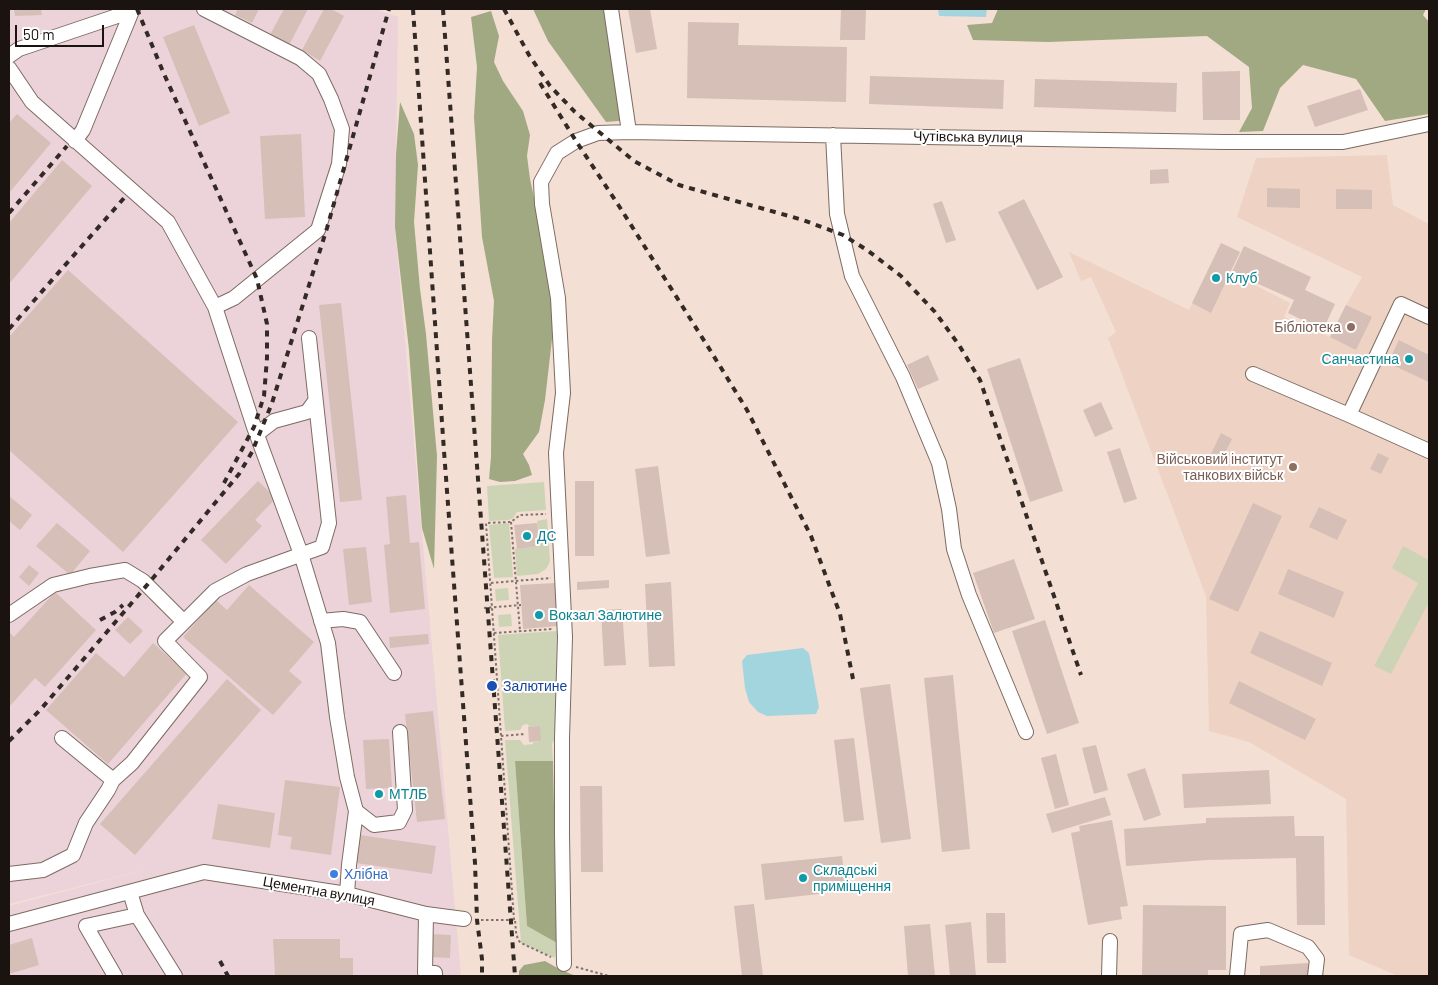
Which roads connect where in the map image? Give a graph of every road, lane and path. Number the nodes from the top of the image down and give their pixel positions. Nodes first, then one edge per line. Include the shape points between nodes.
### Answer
1 (204, 9) edge
2 (611, 9) edge
3 (132, 10) edge
4 (9, 56) edge
5 (9, 68) edge
6 (1429, 124) edge
7 (629, 132) junction
8 (833, 135) junction
9 (75, 141) junction
10 (215, 307) junction
11 (1429, 317) edge
12 (308, 338) dead end
13 (1253, 374) dead end
14 (316, 401) junction
15 (1349, 414) junction
16 (257, 434) junction
17 (1429, 451) edge
18 (559, 514) junction
19 (511, 522) junction
20 (301, 554) junction
21 (562, 578) junction
22 (516, 581) junction
23 (490, 583) junction
24 (518, 605) junction
25 (521, 605) dead end
26 (492, 607) junction
27 (484, 608) dead end
28 (9, 615) edge
29 (321, 621) junction
30 (184, 622) junction
31 (564, 629) junction
32 (520, 631) junction
33 (494, 633) junction
34 (394, 673) dead end
35 (400, 732) dead end
36 (1026, 732) dead end
37 (525, 734) dead end
38 (501, 736) junction
39 (62, 738) dead end
40 (113, 780) junction
41 (356, 811) junction
42 (9, 874) edge
43 (130, 892) junction
44 (347, 894) junction
45 (426, 914) junction
46 (137, 916) junction
47 (464, 919) joint
48 (514, 920) junction
49 (9, 924) edge
50 (1110, 940) dead end
51 (564, 964) junction
52 (115, 976) edge
53 (175, 976) edge
54 (435, 976) edge
55 (609, 976) edge
56 (1109, 976) edge
57 (1237, 976) edge
58 (1315, 976) edge

1 - 10 street via 300,58 319,74 342,129 339,164 318,230 234,298
2 - 7 street
3 - 4 street via 19,49
3 - 9 street via 83,130
5 - 9 street via 32,102
6 - 8 street, Чутівська вулиця via 1343,142
7 - 8 street, Чутівська вулиця
7 - 18 street, Чутівська вулиця via 598,133 568,145 557,153 541,182 558,298 563,393 556,453
8 - 36 street via 838,214 852,276 903,377 938,463 954,549 969,595
9 - 10 street via 168,222
10 - 16 street
11 - 15 street via 1401,304
12 - 14 street
13 - 15 street
14 - 16 street via 307,412 274,421
14 - 20 street via 329,523 322,547
15 - 17 street
16 - 20 street
18 - 19 path via 520,515
18 - 21 street, Чутівська вулиця
19 - 22 path
19 - 23 path via 486,522
20 - 29 street
20 - 30 street via 247,574 215,591
21 - 22 path
21 - 31 street, Чутівська вулиця
22 - 23 path
22 - 24 path
23 - 26 path
24 - 25 path
24 - 26 path
24 - 32 path
26 - 27 path
26 - 33 path
28 - 30 street via 53,585 125,570 143,580
29 - 34 street via 343,618 360,622
29 - 41 street via 328,642 337,717
30 - 40 street via 165,641 200,677 132,763
31 - 32 path
31 - 51 street, Чутівська вулиця
32 - 33 path
33 - 38 path
35 - 41 street via 405,810 399,822 374,825
37 - 38 path
38 - 48 path
39 - 40 street
40 - 42 street via 86,823 73,855 43,870
41 - 44 street
43 - 44 street, Цементна вулиця via 204,872
43 - 46 street
43 - 49 street, Цементна вулиця
44 - 45 street, Цементна вулиця
45 - 47 street, Цементна вулиця
45 - 54 street via 425,973 435,973
46 - 52 street via 86,926
46 - 53 street
47 - 48 path
48 - 51 path via 521,944
50 - 56 street
51 - 55 path
57 - 58 street via 1241,934 1268,930 1308,948 1318,959

